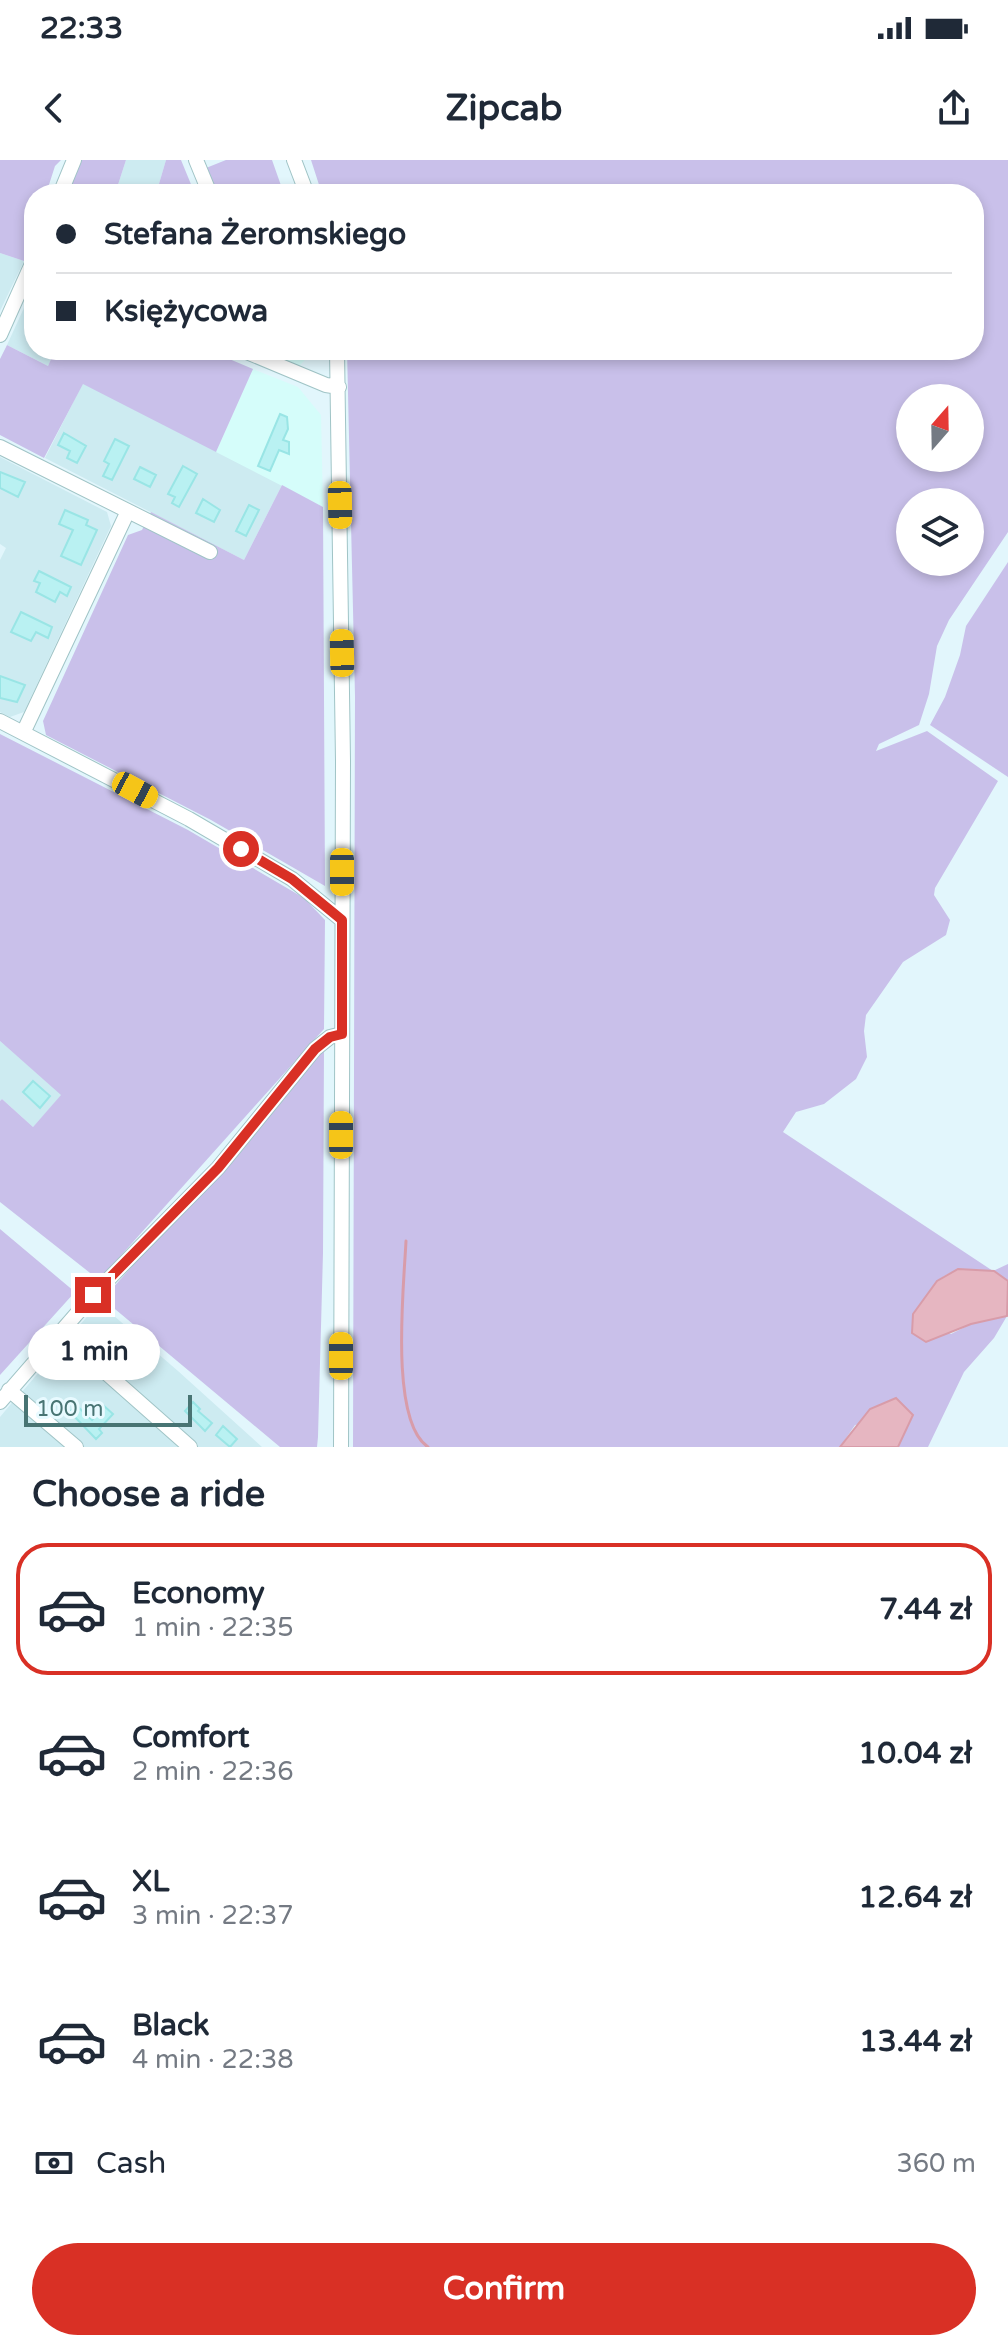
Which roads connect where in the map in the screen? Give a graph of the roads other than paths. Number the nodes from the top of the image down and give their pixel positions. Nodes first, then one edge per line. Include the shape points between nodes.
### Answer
1 (74, 160) edge
2 (196, 160) edge
3 (294, 160) edge
4 (64, 184) edge
5 (206, 184) edge
6 (303, 184) edge
7 (24, 283) edge
8 (0, 335) edge
9 (266, 360) edge
10 (338, 360) edge
11 (339, 387) junction
12 (0, 447) edge
13 (128, 511) junction
14 (210, 552) dead end
15 (0, 721) edge
16 (24, 731) junction
17 (342, 920) junction
18 (342, 1034) junction
19 (60, 1332) junction
20 (5, 1396) edge
21 (76, 1447) edge
22 (190, 1447) edge
23 (341, 1447) edge

1 - 4 street
2 - 5 street
3 - 6 street
7 - 8 street
9 - 11 street
10 - 11 street
11 - 17 street
12 - 13 street
13 - 14 street
13 - 16 street
15 - 16 street
16 - 17 street via 292,879
17 - 18 street
18 - 19 street via 315,1049 218,1168
18 - 23 street
19 - 20 street
19 - 22 street
20 - 21 street

